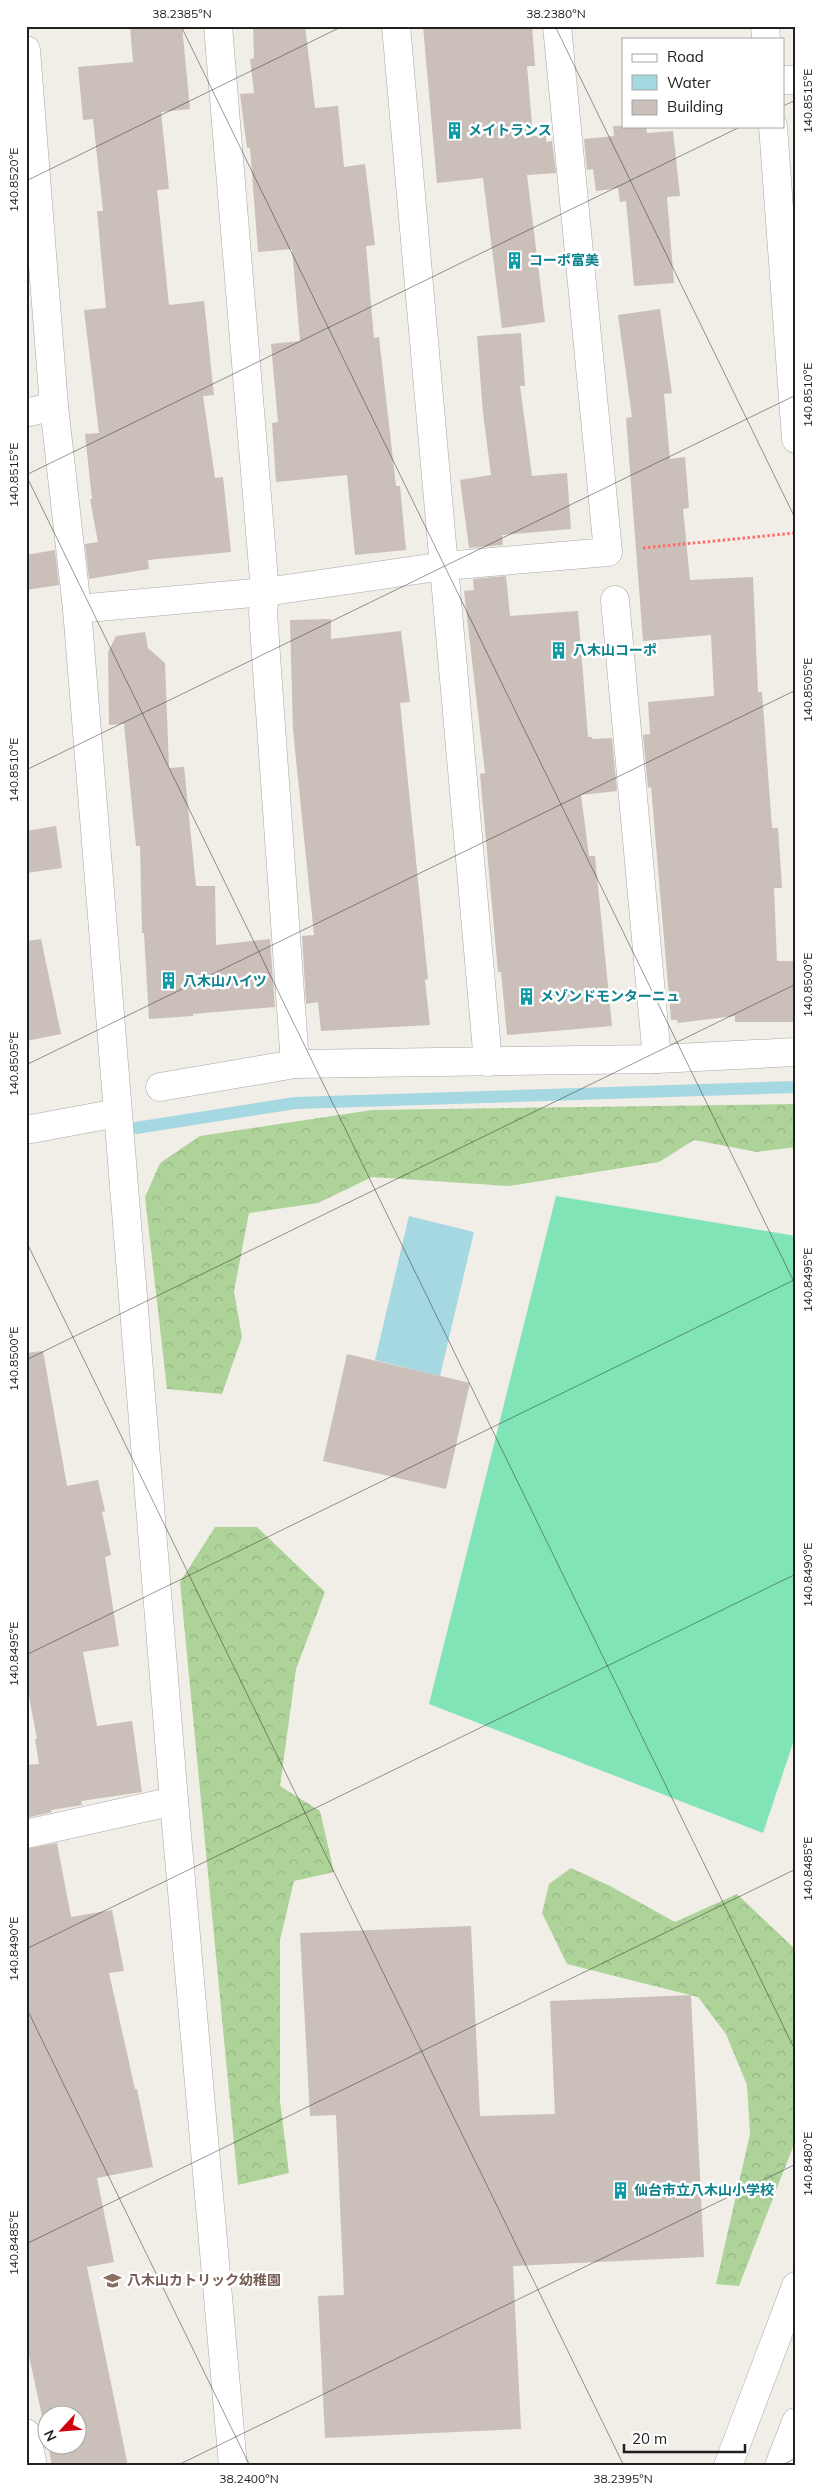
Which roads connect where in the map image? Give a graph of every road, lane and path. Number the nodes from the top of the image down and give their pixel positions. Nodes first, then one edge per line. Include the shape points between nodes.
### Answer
1 (218, 26) edge
2 (396, 26) edge
3 (557, 26) edge
4 (26, 50) edge
5 (773, 128) edge
6 (54, 406) junction
7 (26, 413) edge
8 (796, 439) edge
9 (796, 533) edge
10 (608, 552) junction
11 (444, 566) junction
12 (265, 592) junction
13 (615, 600) dead end
14 (77, 609) junction
15 (796, 1052) edge
16 (657, 1059) junction
17 (488, 1062) junction
18 (295, 1064) junction
19 (160, 1087) dead end
20 (117, 1113) junction
21 (26, 1130) edge
22 (174, 1801) junction
23 (26, 1834) edge
24 (796, 2286) edge
25 (796, 2422) edge
26 (26, 2433) edge
27 (33, 2466) edge
28 (233, 2466) edge
29 (728, 2466) edge
30 (779, 2466) edge

1 - 12 street
2 - 11 street
3 - 10 street
4 - 6 street
5 - 8 street
6 - 7 street
6 - 14 street
9 - 10 path
10 - 11 street
11 - 12 street
11 - 17 street
12 - 14 street
12 - 18 street via 263,613
13 - 16 street
14 - 20 street
15 - 16 street
16 - 17 street
17 - 18 street
18 - 19 street
20 - 21 street
20 - 22 street
22 - 23 street
22 - 28 street
24 - 29 street
25 - 30 street
26 - 27 street

